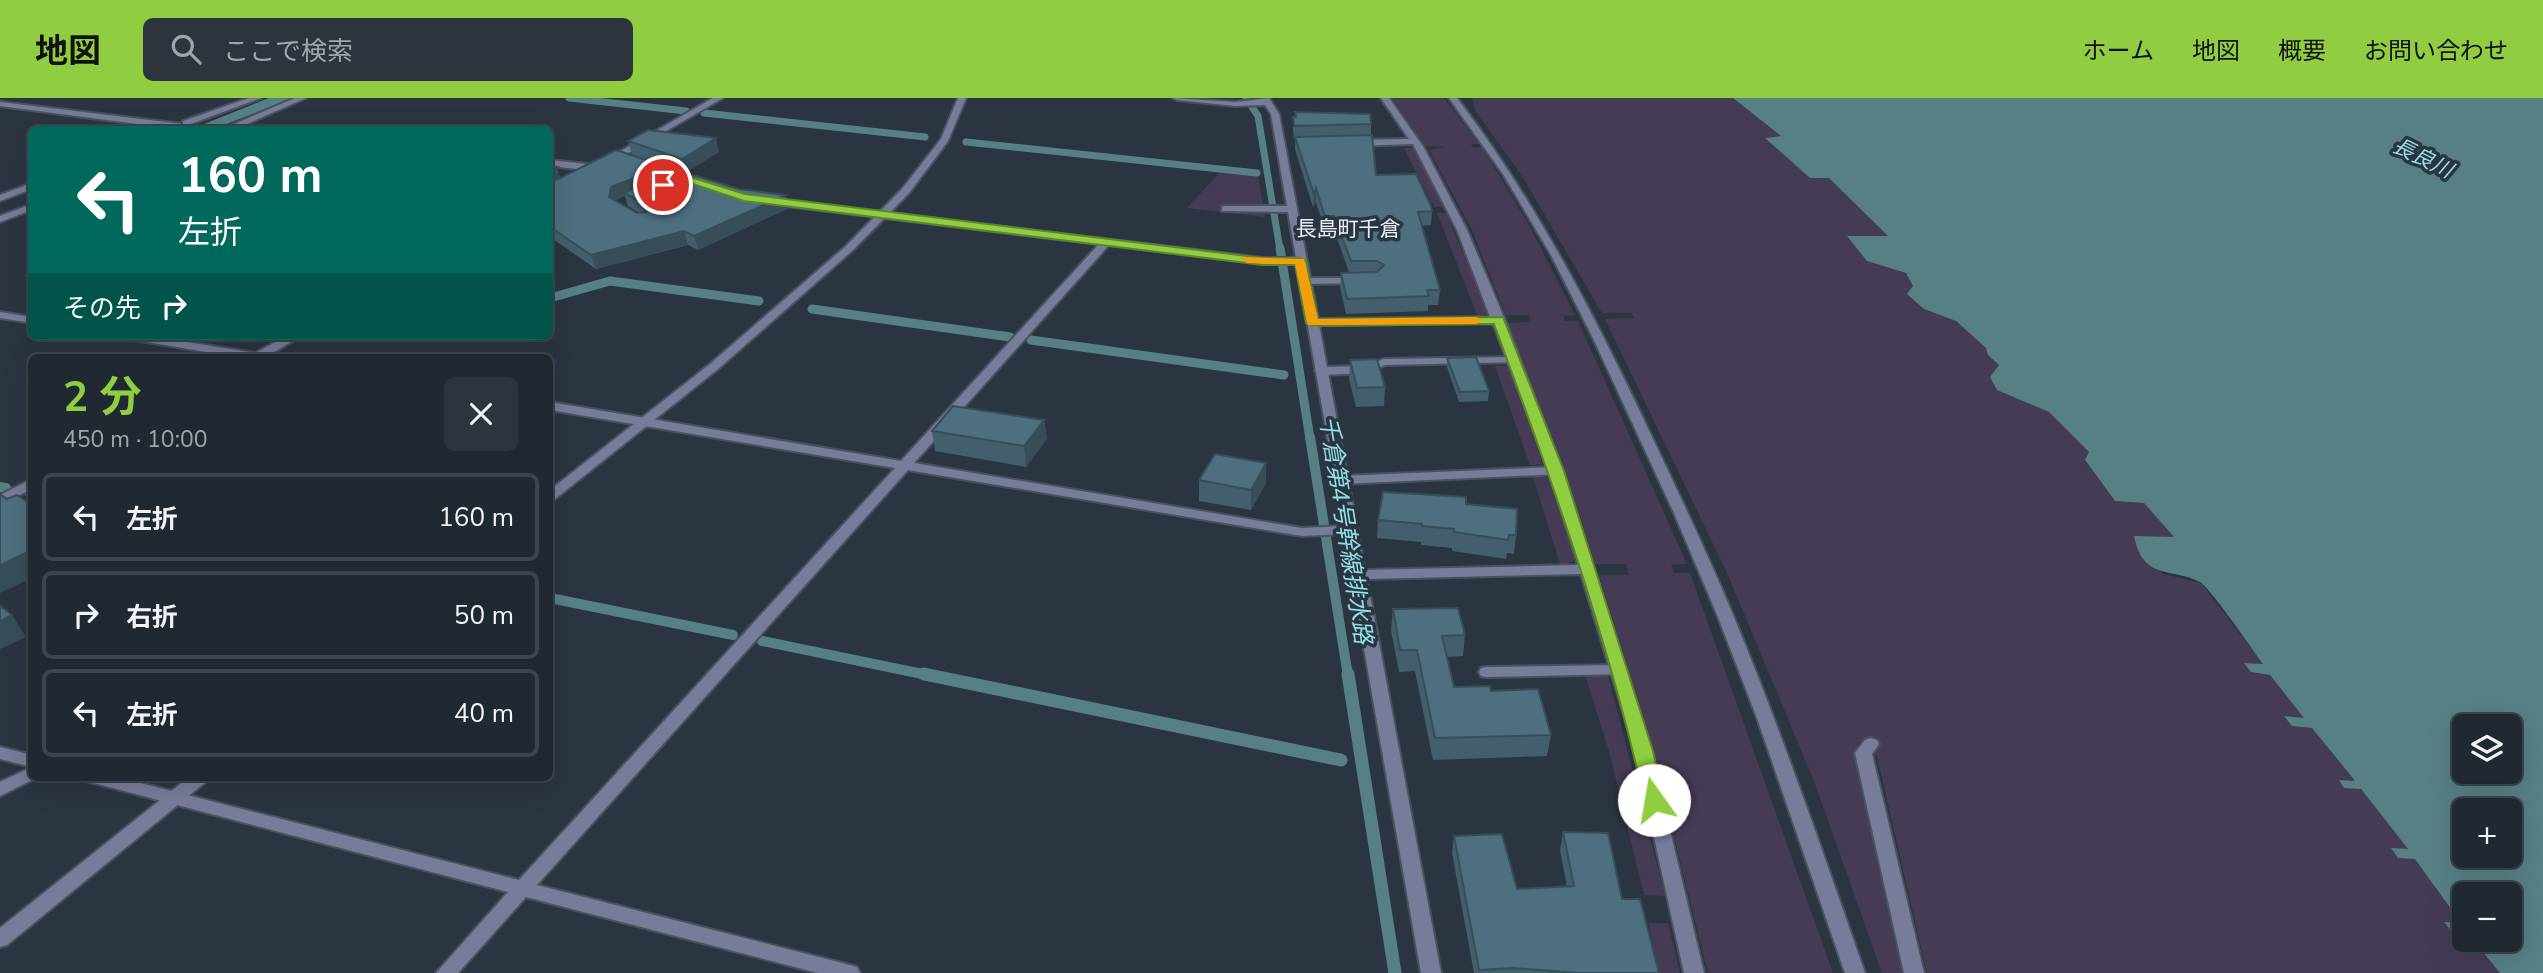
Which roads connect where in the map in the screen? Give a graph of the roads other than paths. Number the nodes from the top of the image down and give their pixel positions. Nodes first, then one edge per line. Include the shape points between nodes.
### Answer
1 (257, 98) edge
2 (302, 98) edge
3 (719, 98) edge
4 (962, 98) edge
5 (1177, 98) edge
6 (1385, 98) edge
7 (1455, 99) edge
8 (1263, 101) edge
9 (0, 104) edge
10 (166, 126) edge
11 (183, 126) edge
12 (234, 126) edge
13 (1415, 141) junction
14 (1348, 143) edge
15 (1280, 145) junction
16 (1294, 145) edge
17 (616, 156) junction
18 (627, 159) edge
19 (553, 163) edge
20 (595, 168) junction
21 (572, 180) edge
22 (28, 188) edge
23 (0, 198) edge
24 (756, 199) edge
25 (28, 208) edge
26 (1225, 209) dead end
27 (1287, 209) junction
28 (885, 214) junction
29 (0, 219) edge
30 (1107, 242) junction
31 (1296, 261) junction
32 (1304, 281) junction
33 (1364, 281) edge
34 (0, 315) edge
35 (28, 319) edge
36 (1499, 320) junction
37 (1312, 323) junction
38 (153, 340) edge
39 (288, 340) edge
40 (239, 354) edge
41 (262, 354) edge
42 (1514, 360) junction
43 (1321, 370) junction
44 (553, 407) edge
45 (642, 422) junction
46 (905, 465) junction
47 (1556, 471) junction
48 (1341, 480) junction
49 (28, 485) edge
50 (553, 494) edge
51 (0, 501) edge
52 (1343, 531) junction
53 (1587, 569) junction
54 (1359, 575) junction
55 (1618, 670) junction
56 (1488, 672) dead end
57 (1871, 744) dead end
58 (0, 753) edge
59 (28, 760) edge
60 (28, 775) edge
61 (107, 781) edge
62 (196, 781) edge
63 (0, 790) edge
64 (175, 799) junction
65 (522, 888) junction
66 (0, 939) edge
67 (446, 973) edge
68 (850, 973) edge
69 (1431, 973) edge
70 (1695, 973) edge
71 (1855, 973) edge
72 (1914, 973) edge

1 - 11 street
2 - 12 street
3 - 17 street
4 - 28 street via 954,126
5 - 8 street via 1242,104
6 - 13 street
7 - 71 street via 1491,145 1542,226 1590,317 1706,568 1787,776
8 - 15 street via 1275,114
9 - 10 street
13 - 14 street
13 - 36 street via 1462,230
15 - 16 street
15 - 27 street
17 - 18 street
17 - 20 street
19 - 20 street
20 - 21 street
22 - 23 street
24 - 28 street
25 - 29 street
26 - 27 street
27 - 31 street
28 - 30 street
28 - 45 street via 829,270
30 - 31 street
30 - 46 street
31 - 32 street
32 - 33 street
32 - 37 street
34 - 35 street
36 - 37 street
36 - 42 street
37 - 43 street
38 - 40 street
39 - 41 street
42 - 43 street via 1383,362 1369,369
42 - 47 street
43 - 48 street
44 - 45 street
45 - 46 street
45 - 50 street
46 - 52 street via 1309,532
46 - 65 street
47 - 48 street
47 - 53 street
48 - 52 street
49 - 51 street
52 - 54 street
53 - 54 street
53 - 55 street
54 - 69 street
55 - 56 street
55 - 70 street via 1643,751
57 - 72 street via 1863,753
58 - 59 street
60 - 63 street
61 - 64 street
62 - 64 street
64 - 65 street
64 - 66 street
65 - 67 street
65 - 68 street

